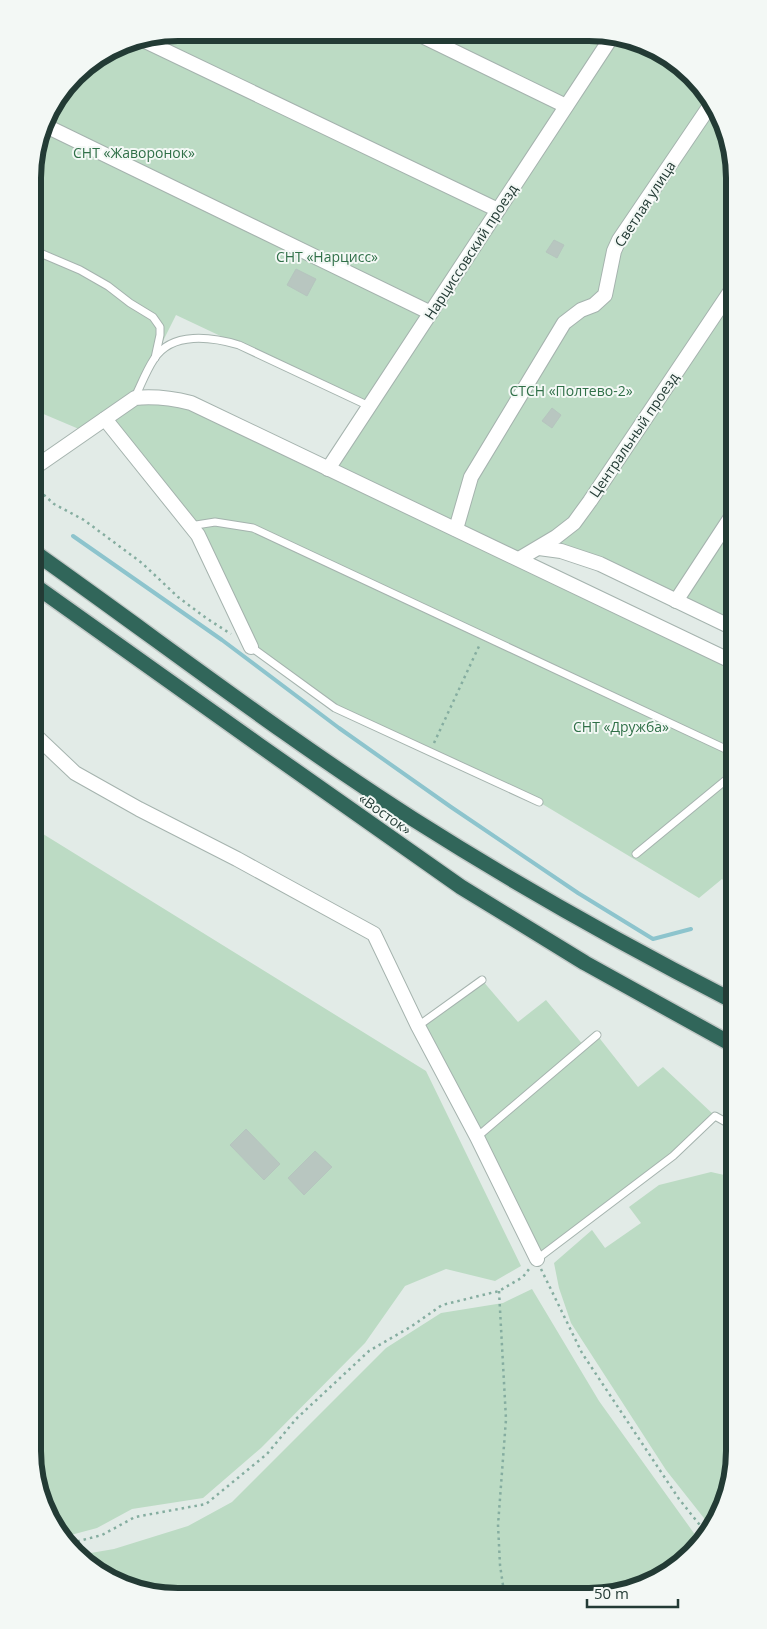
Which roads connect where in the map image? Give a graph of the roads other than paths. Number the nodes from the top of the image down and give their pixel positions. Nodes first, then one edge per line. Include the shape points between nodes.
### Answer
1 (432, 41) edge
2 (608, 42) edge
3 (151, 44) edge
4 (566, 106) junction
5 (707, 110) edge
6 (51, 128) edge
7 (498, 210) junction
8 (42, 254) edge
9 (726, 298) edge
10 (430, 313) junction
11 (154, 358) junction
12 (135, 398) junction
13 (369, 406) junction
14 (105, 419) junction
15 (42, 463) edge
16 (328, 468) junction
17 (726, 525) edge
18 (190, 526) junction
19 (456, 529) junction
20 (539, 548) junction
21 (42, 558) edge
22 (519, 559) junction
23 (42, 590) edge
24 (676, 601) junction
25 (726, 624) edge
26 (251, 647) joint
27 (726, 658) edge
28 (42, 741) edge
29 (726, 749) edge
30 (726, 780) edge
31 (539, 802) dead end
32 (636, 854) dead end
33 (482, 980) dead end
34 (725, 998) edge
35 (418, 1026) junction
36 (597, 1035) dead end
37 (725, 1041) edge
38 (725, 1122) edge
39 (477, 1137) junction
40 (537, 1259) joint

1 - 4 street
2 - 4 street, Нарциссовский проезд
3 - 7 street
4 - 7 street, Нарциссовский проезд
5 - 19 street, Светлая улица via 619,240 605,295 564,323 476,468
6 - 10 street
7 - 10 street, Нарциссовский проезд
8 - 11 lane via 80,270 153,317 160,327
9 - 20 street, Центральный проезд via 585,509 574,523
10 - 13 street, Нарциссовский проезд
11 - 12 lane
11 - 13 lane via 167,346 182,340 219,339 239,345
12 - 14 street
12 - 16 street via 152,396 191,403
13 - 16 street, Нарциссовский проезд
14 - 15 street
14 - 18 street
16 - 19 street
17 - 24 street
18 - 26 street via 198,535
18 - 29 lane via 215,522 253,528
19 - 22 street
20 - 22 street, Центральный проезд
20 - 24 street via 561,551 600,564
21 - 34 highway, «Восток» via 312,751 413,819 604,934
22 - 27 street
23 - 37 highway, «Восток» via 461,887 585,964
24 - 25 street
26 - 31 lane via 335,708
28 - 35 street via 75,773 374,934
30 - 32 lane
33 - 35 lane
35 - 39 street
36 - 39 lane
38 - 40 lane via 715,1116 673,1156
39 - 40 street

